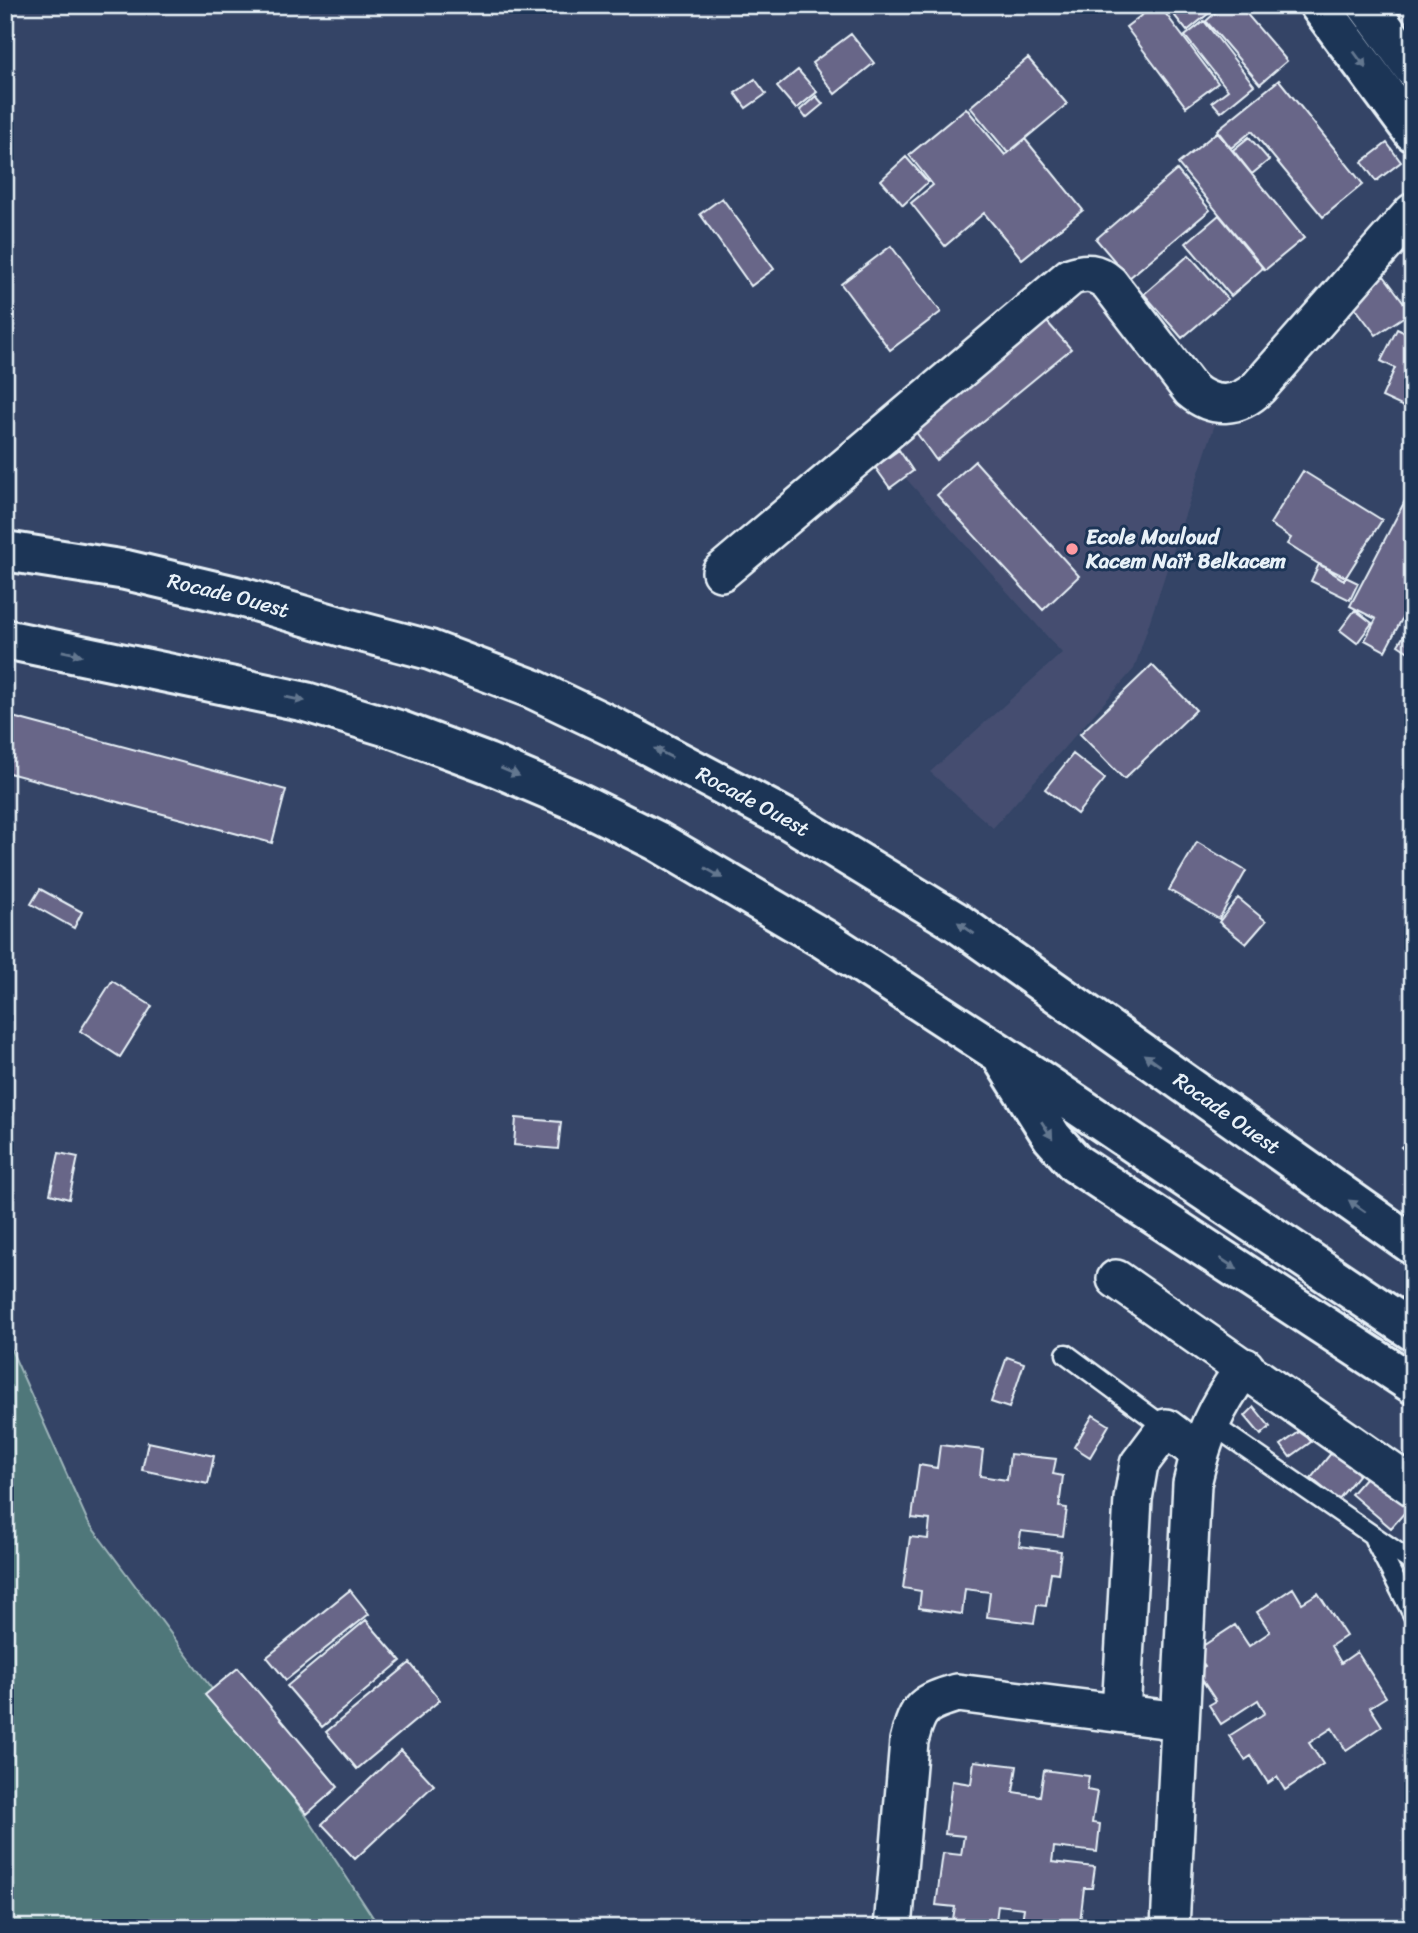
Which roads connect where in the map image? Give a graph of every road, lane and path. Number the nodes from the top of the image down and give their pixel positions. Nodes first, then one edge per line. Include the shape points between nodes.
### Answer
1 (1319, 5) edge
2 (1367, 5) edge
3 (1413, 68) edge
4 (1413, 132) edge
5 (1413, 212) edge
6 (5, 551) edge
7 (721, 572) dead end
8 (5, 639) edge
9 (998, 1052) junction
10 (1413, 1245) edge
11 (1115, 1279) dead end
12 (1413, 1331) edge
13 (1066, 1354) dead end
14 (1245, 1367) junction
15 (1413, 1384) edge
16 (1166, 1428) junction
17 (1204, 1438) junction
18 (1413, 1487) edge
19 (1372, 1535) junction
20 (1413, 1563) edge
21 (1413, 1615) edge
22 (1121, 1713) junction
23 (1180, 1721) junction
24 (893, 1928) edge
25 (1170, 1928) edge

1 -> 4 main road
2 - 3 main road
5 - 7 street via 1259,387 1225,405 1191,390 1109,283 1090,273 1070,277
10 -> 6 main road, Rocade Ouest via 955,921 789,820 617,729 533,689 430,650 244,597 139,573
8 -> 9 main road via 306,702 487,763 657,841 824,939
9 - 12 main road
9 -> 15 main road via 1074,1163
11 - 14 street
13 - 16 lane
14 - 17 street via 1224,1395
14 - 18 street
16 - 17 street
16 - 22 street via 1139,1464 1133,1499
17 - 19 lane
17 - 23 street via 1192,1484
19 - 20 lane
19 - 21 lane
22 - 23 street
22 - 24 street via 957,1693 932,1700 915,1716
23 - 25 street

